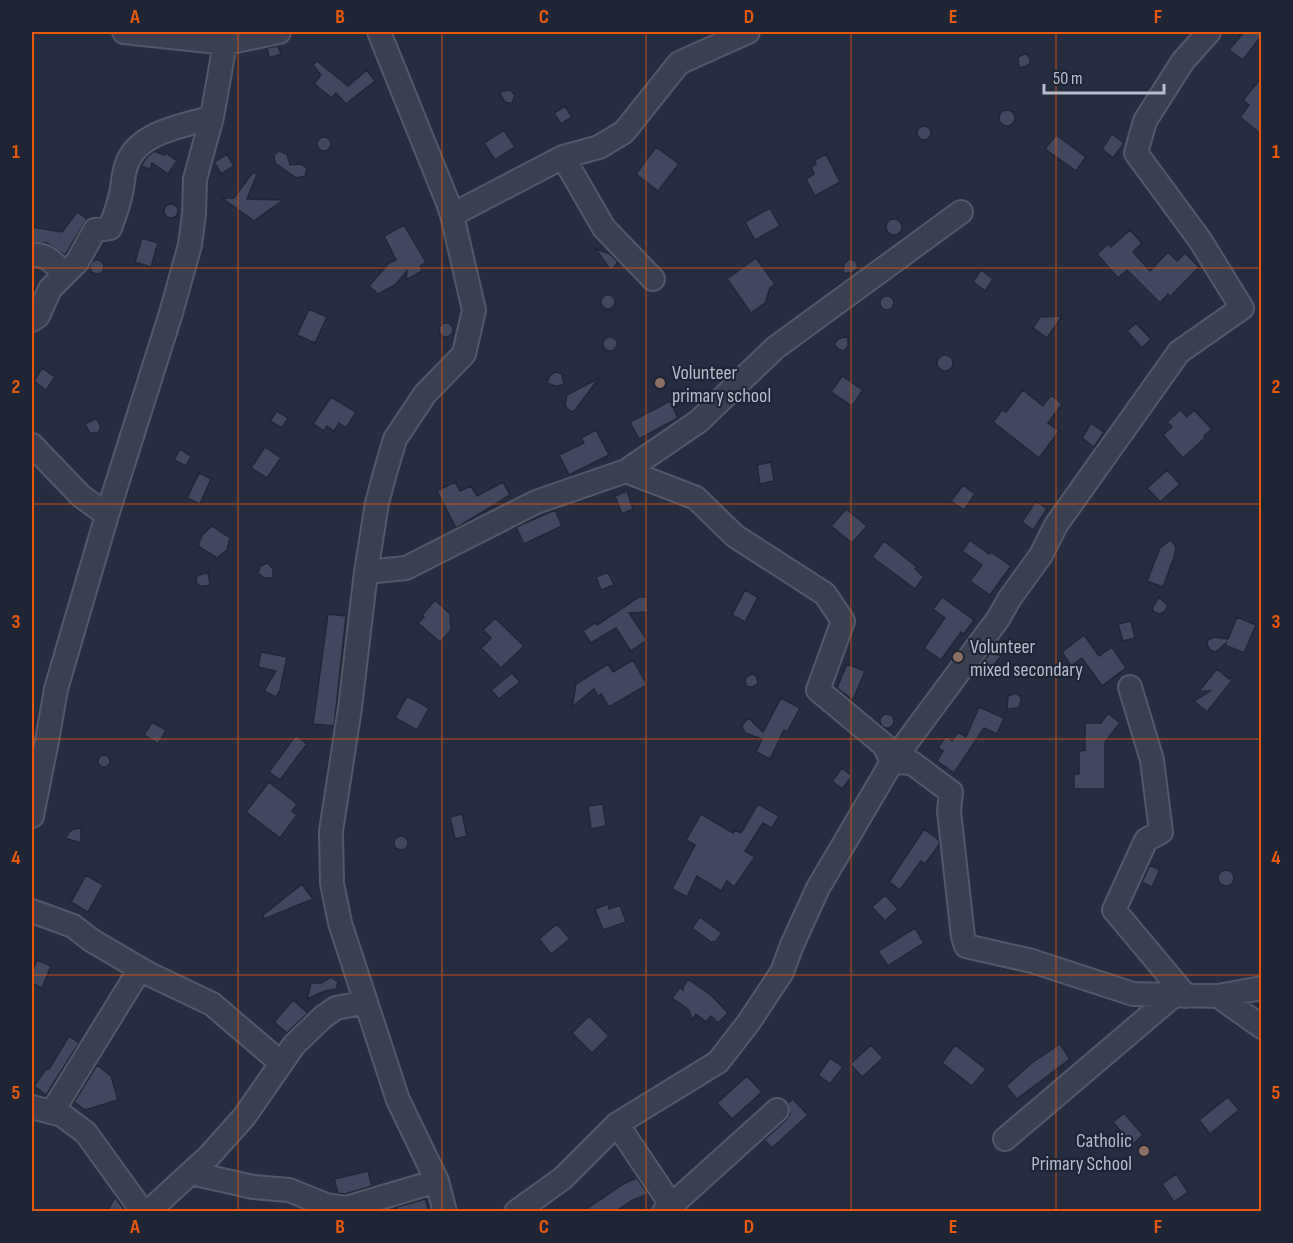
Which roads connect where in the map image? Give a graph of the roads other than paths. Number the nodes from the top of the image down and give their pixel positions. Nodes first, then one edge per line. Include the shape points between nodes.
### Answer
1 (124, 32) edge
2 (279, 32) edge
3 (379, 32) edge
4 (748, 32) edge
5 (1209, 32) edge
6 (227, 37) edge
7 (212, 117) junction
8 (563, 157) junction
9 (961, 212) dead end
10 (452, 215) junction
11 (32, 255) edge
12 (64, 275) junction
13 (653, 279) dead end
14 (1252, 305) edge
15 (32, 320) edge
16 (32, 445) edge
17 (626, 471) junction
18 (107, 515) junction
19 (366, 572) junction
20 (1130, 687) dead end
21 (892, 762) junction
22 (32, 816) edge
23 (32, 911) edge
24 (140, 969) junction
25 (1262, 988) edge
26 (1180, 996) junction
27 (1218, 996) junction
28 (366, 1002) junction
29 (1262, 1027) edge
30 (281, 1063) junction
31 (42, 1109) edge
32 (777, 1110) dead end
33 (617, 1124) junction
34 (1005, 1139) dead end
35 (191, 1173) junction
36 (436, 1181) junction
37 (668, 1209) edge
38 (143, 1212) edge
39 (148, 1212) edge
40 (444, 1212) edge
41 (516, 1212) edge

1 - 6 street
2 - 6 street
3 - 10 street
4 - 8 street via 679,63 624,132 599,147
5 - 14 street via 1184,61 1145,121 1136,153
6 - 7 street
7 - 12 street via 154,135 141,143 129,156 110,228 95,230 77,262
7 - 18 street via 195,179 187,257
8 - 10 street
8 - 13 street via 604,228
9 - 17 street via 775,348 699,421
10 - 19 street via 474,310 465,354 425,394 395,439 377,503
11 - 12 street via 43,256
12 - 15 street via 50,289 38,316
14 - 21 street via 1179,352 1056,525 998,619
16 - 18 street via 81,496
17 - 19 street via 536,502 405,568
17 - 21 street via 696,498 735,536 825,594 843,621 818,690 884,745
18 - 22 street via 56,689
19 - 28 street via 331,831 332,883 340,923
20 - 26 street via 1152,760 1161,832 1146,840 1114,910
21 - 26 street via 912,763 951,792 949,811 966,946 1032,961 1133,994
21 - 33 street via 818,888 782,972 749,1022 718,1062
23 - 24 street via 74,926
24 - 30 street via 212,1004
24 - 31 street
25 - 27 street
26 - 27 street
26 - 34 street
27 - 29 street
28 - 30 street via 336,1008 323,1017
28 - 36 street via 398,1101
30 - 35 street via 244,1117
31 - 38 street via 71,1120 86,1133
32 - 37 street
33 - 37 street
33 - 41 street via 564,1178
35 - 36 street via 253,1187 288,1190 326,1205 346,1208
35 - 39 street
36 - 40 street

